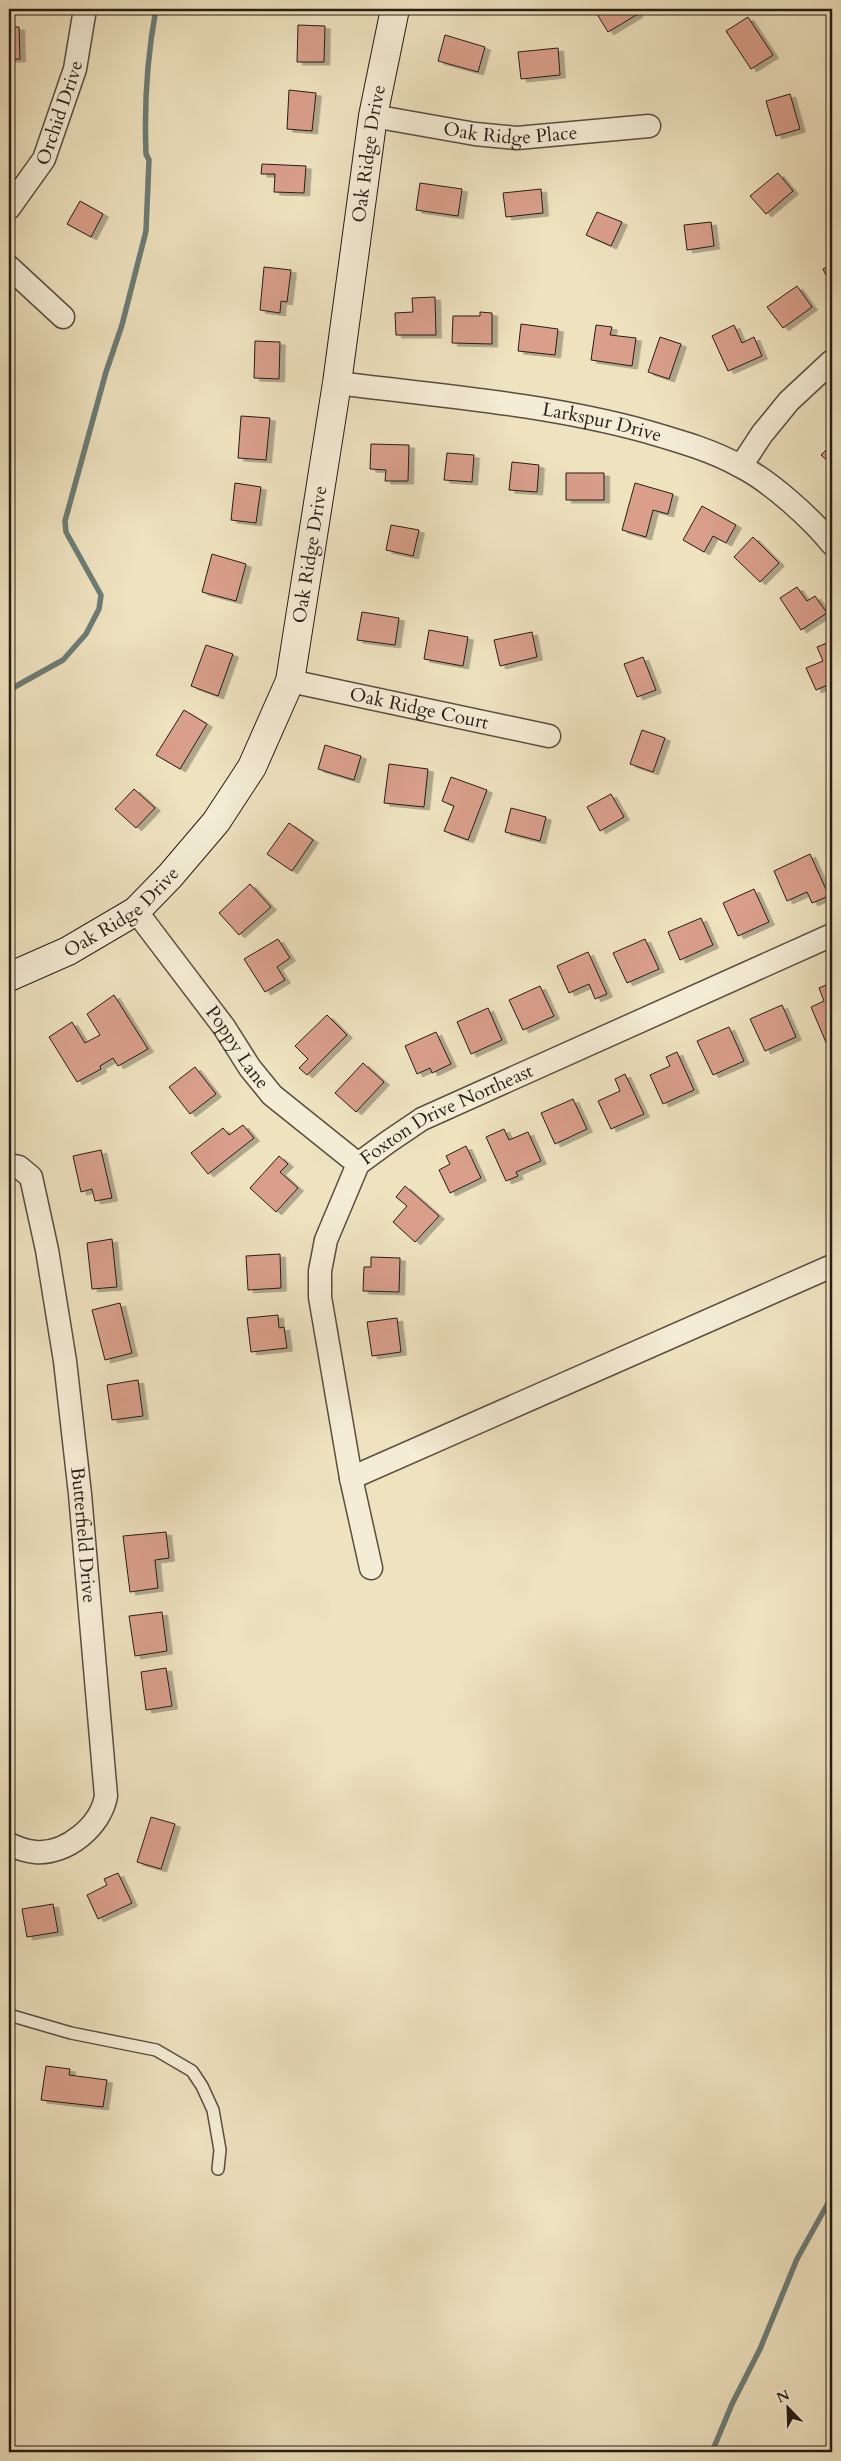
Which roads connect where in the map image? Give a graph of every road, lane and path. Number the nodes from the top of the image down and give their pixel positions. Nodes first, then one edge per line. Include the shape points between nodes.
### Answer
1 (85, 9) edge
2 (395, 9) edge
3 (373, 116) junction
4 (649, 126) dead end
5 (9, 208) edge
6 (9, 267) edge
7 (63, 317) dead end
8 (832, 362) edge
9 (337, 383) junction
10 (741, 466) junction
11 (832, 544) edge
12 (290, 681) junction
13 (549, 736) dead end
14 (136, 911) junction
15 (832, 935) edge
16 (9, 978) edge
17 (358, 1164) junction
18 (9, 1165) edge
19 (832, 1266) edge
20 (351, 1478) junction
21 (370, 1568) dead end
22 (9, 1844) edge
23 (9, 2015) edge
24 (218, 2169) dead end

1 - 5 street, Orchid Drive via 74,69 44,160
2 - 3 street, Oak Ridge Drive
3 - 4 street, Oak Ridge Place via 474,134 517,138
3 - 9 street, Oak Ridge Drive
6 - 7 street
8 - 10 street via 789,401
9 - 10 street, Larkspur Drive via 560,411 692,445
9 - 12 street, Oak Ridge Drive
10 - 11 street, Larkspur Drive via 791,502
12 - 13 street, Oak Ridge Court
12 - 14 street, Oak Ridge Drive via 252,767 216,822
14 - 16 street, Oak Ridge Drive via 68,951
14 - 17 street, Poppy Lane via 272,1095
15 - 17 street, Foxton Drive Northeast via 422,1119
17 - 20 street, Foxton Drive Northeast via 326,1240 320,1288
18 - 22 street, Butterfield Drive via 19,1167 31,1177 65,1361 106,1796 96,1822 76,1839 59,1847 34,1852
19 - 20 street
20 - 21 street, Foxton Drive Northeast
23 - 24 lane via 72,2033 156,2050 192,2071 213,2110 220,2150

